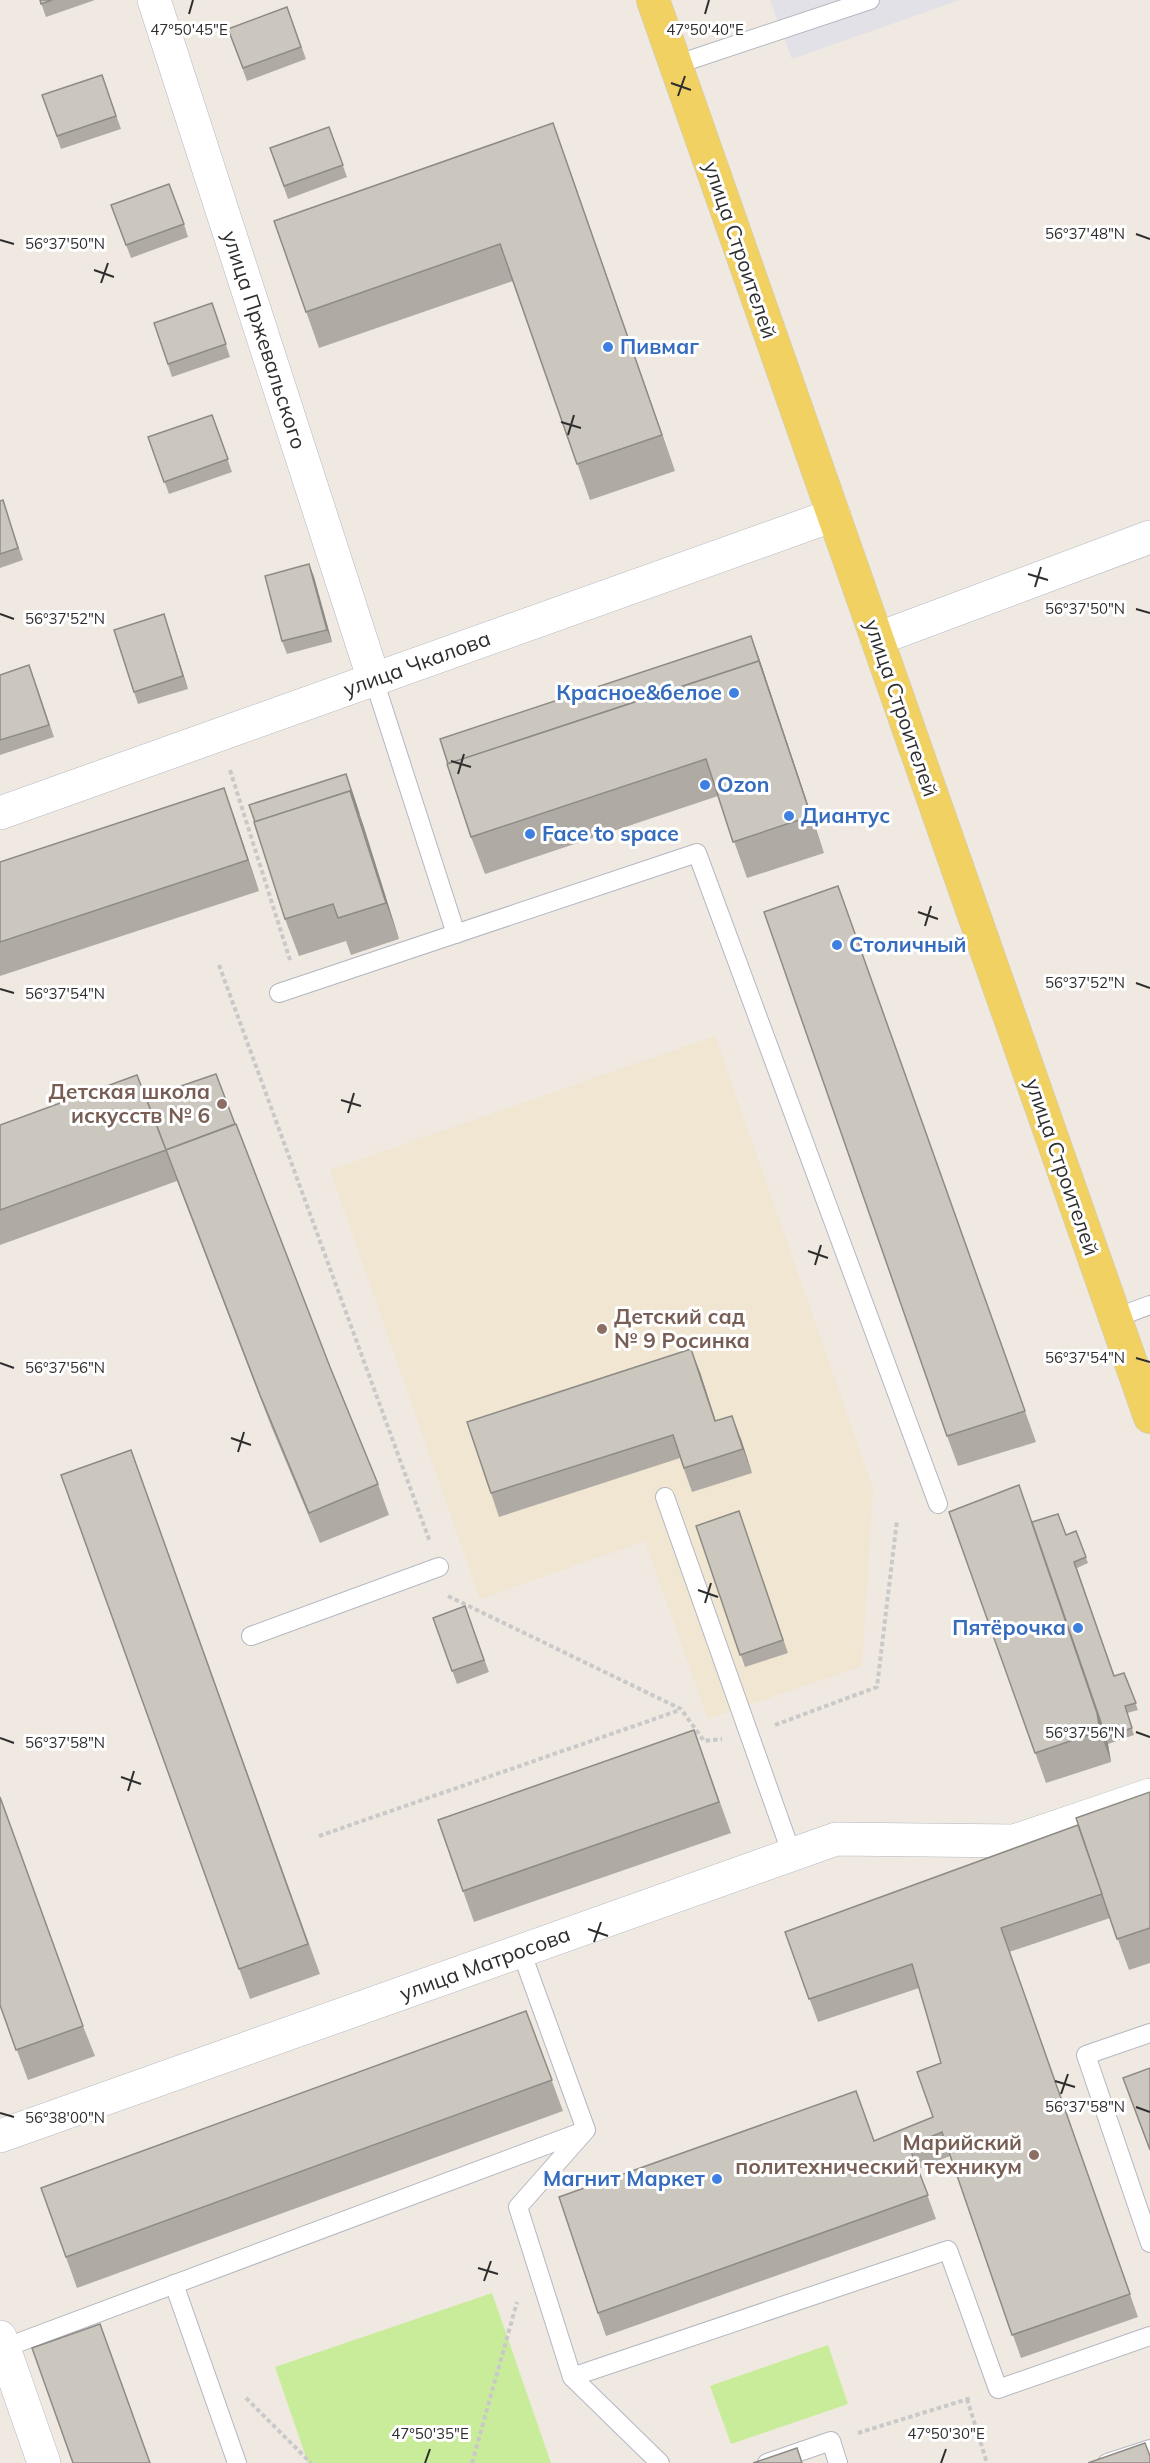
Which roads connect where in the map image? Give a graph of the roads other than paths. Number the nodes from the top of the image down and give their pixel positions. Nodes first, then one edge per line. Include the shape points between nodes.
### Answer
1 (154, 0) edge
2 (653, 0) edge
3 (870, 0) edge
4 (675, 65) junction
5 (834, 516) junction
6 (1150, 537) edge
7 (877, 639) junction
8 (374, 680) junction
9 (0, 813) edge
10 (456, 934) junction
11 (279, 993) dead end
12 (1150, 1305) edge
13 (1116, 1318) junction
14 (1150, 1417) edge
15 (665, 1497) dead end
16 (938, 1504) dead end
17 (439, 1567) road end
18 (250, 1636) dead end
19 (1150, 1795) edge
20 (792, 1855) junction
21 (521, 1951) junction
22 (1150, 2033) edge
23 (586, 2130) junction
24 (0, 2136) edge
25 (1150, 2244) edge
26 (174, 2284) junction
27 (1150, 2336) edge
28 (2, 2343) edge
29 (572, 2377) junction
30 (1150, 2450) edge
31 (44, 2463) edge
32 (237, 2463) edge
33 (660, 2463) edge
34 (767, 2463) edge
35 (838, 2463) edge
36 (1107, 2463) edge

1 - 8 street, улица Пржевальского
2 - 4 main road, улица Строителей
3 - 4 lane
4 - 5 main road, улица Строителей
5 - 7 main road, улица Строителей
5 - 8 street, улица Чкалова
6 - 7 street
7 - 13 main road, улица Строителей
8 - 9 street, улица Чкалова
8 - 10 lane
10 - 11 lane
10 - 16 lane via 697,853
12 - 13 lane
13 - 14 main road, улица Строителей
15 - 20 lane
17 - 18 lane
19 - 20 street, улица Матросова via 1014,1841 836,1839
20 - 21 street, улица Матросова
21 - 23 lane
21 - 24 street, улица Матросова
22 - 25 lane via 1086,2055
23 - 26 lane
23 - 29 lane via 518,2207
26 - 28 lane
26 - 32 lane
27 - 29 lane via 998,2390 948,2250
28 - 31 street
29 - 33 lane
30 - 36 lane
34 - 35 lane via 831,2441

